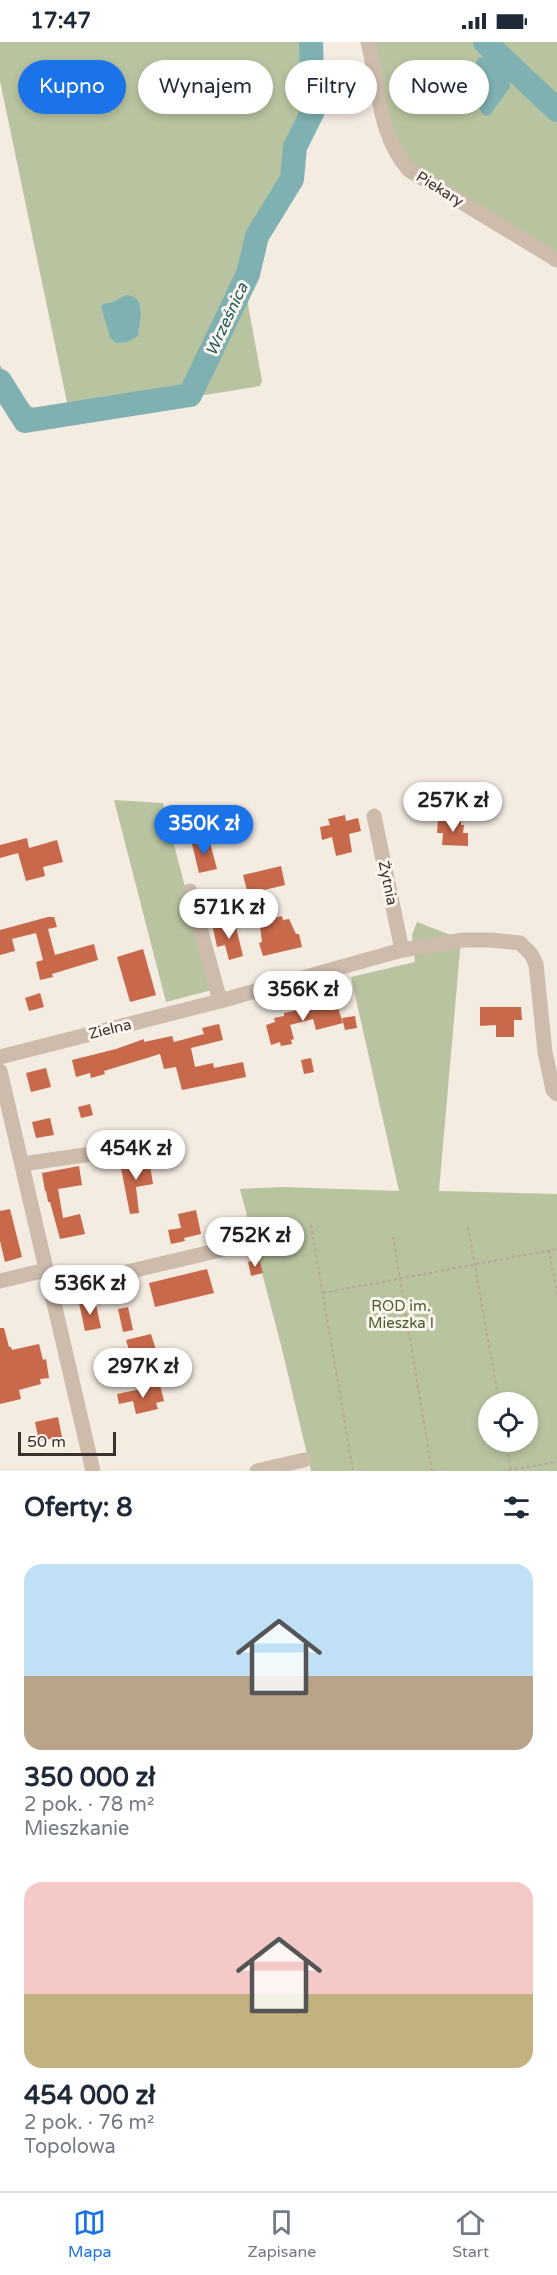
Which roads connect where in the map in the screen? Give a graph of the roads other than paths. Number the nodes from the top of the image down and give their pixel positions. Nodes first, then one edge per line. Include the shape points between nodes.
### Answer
1 (368, 42) edge
2 (557, 260) edge
3 (374, 816) dead end
4 (190, 891) dead end
5 (402, 950) junction
6 (220, 1001) junction
7 (0, 1058) edge
8 (0, 1071) edge
9 (557, 1094) edge
10 (148, 1146) dead end
11 (22, 1164) junction
12 (241, 1245) dead end
13 (46, 1270) junction
14 (0, 1281) edge
15 (51, 1290) junction
16 (304, 1460) dead end
17 (93, 1471) edge
18 (257, 1471) edge

1 - 2 street, Piekary via 378,99 401,161 409,170
3 - 5 street, Żytnia
4 - 6 street
5 - 6 street, Zielna
5 - 9 street, Zielna via 464,940 516,941 525,946 536,964 545,1052
6 - 7 street, Zielna
8 - 11 street
10 - 11 street
11 - 13 street
12 - 15 street
13 - 14 street
13 - 15 street
15 - 17 street
16 - 18 street

